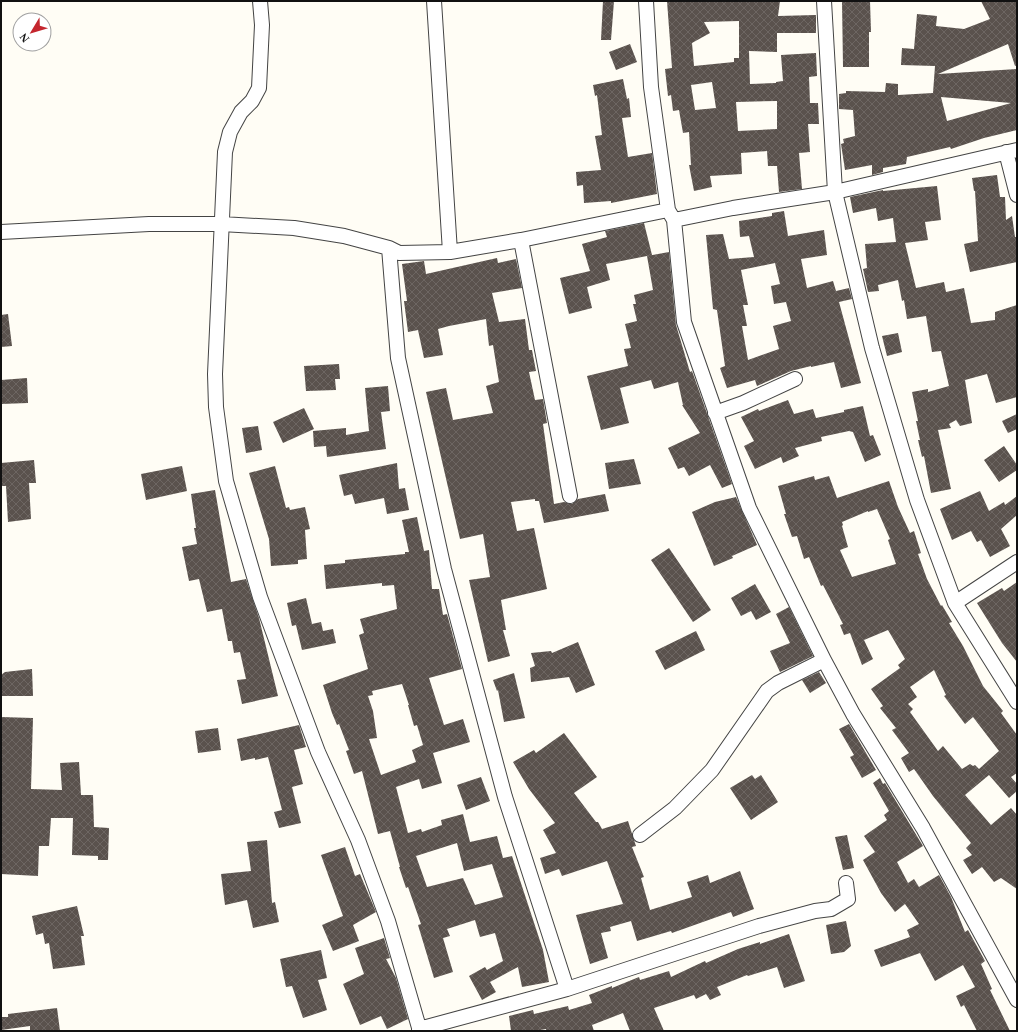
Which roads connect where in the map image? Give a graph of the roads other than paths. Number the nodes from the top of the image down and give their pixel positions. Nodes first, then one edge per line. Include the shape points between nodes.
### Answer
1 (260, 1) edge
2 (434, 1) edge
3 (646, 1) edge
4 (824, 1) edge
5 (1012, 151) edge
6 (835, 192) junction
7 (1017, 195) edge
8 (671, 215) junction
9 (221, 224) junction
10 (1, 232) edge
11 (521, 240) junction
12 (389, 248) junction
13 (450, 252) junction
14 (795, 378) dead end
15 (715, 413) junction
16 (570, 496) dead end
17 (1017, 562) edge
18 (955, 603) junction
19 (824, 660) junction
20 (1017, 702) edge
21 (640, 836) dead end
22 (846, 883) dead end
23 (567, 989) junction
24 (1017, 1000) edge
25 (419, 1030) edge

1 - 9 street via 262,25 259,88 252,101 241,112 228,139
2 - 13 street
3 - 8 street via 651,87
4 - 6 street
5 - 6 street
5 - 7 street
6 - 8 street
6 - 18 street via 872,348 917,500
8 - 11 street
8 - 15 street via 684,322
9 - 10 street via 149,224
9 - 12 street via 294,228 344,236
9 - 25 street via 215,374 216,407 226,481 260,597 318,752 358,840 385,913
11 - 13 street
11 - 16 street
12 - 13 street via 399,253
12 - 23 street via 398,358 444,570 505,797
14 - 15 street via 743,403
15 - 19 street via 749,508
17 - 18 street
18 - 20 street
19 - 21 street via 778,682 766,692 712,770 675,808
19 - 24 street via 853,714 923,828
22 - 23 street via 848,899 831,909 759,926
23 - 25 street

